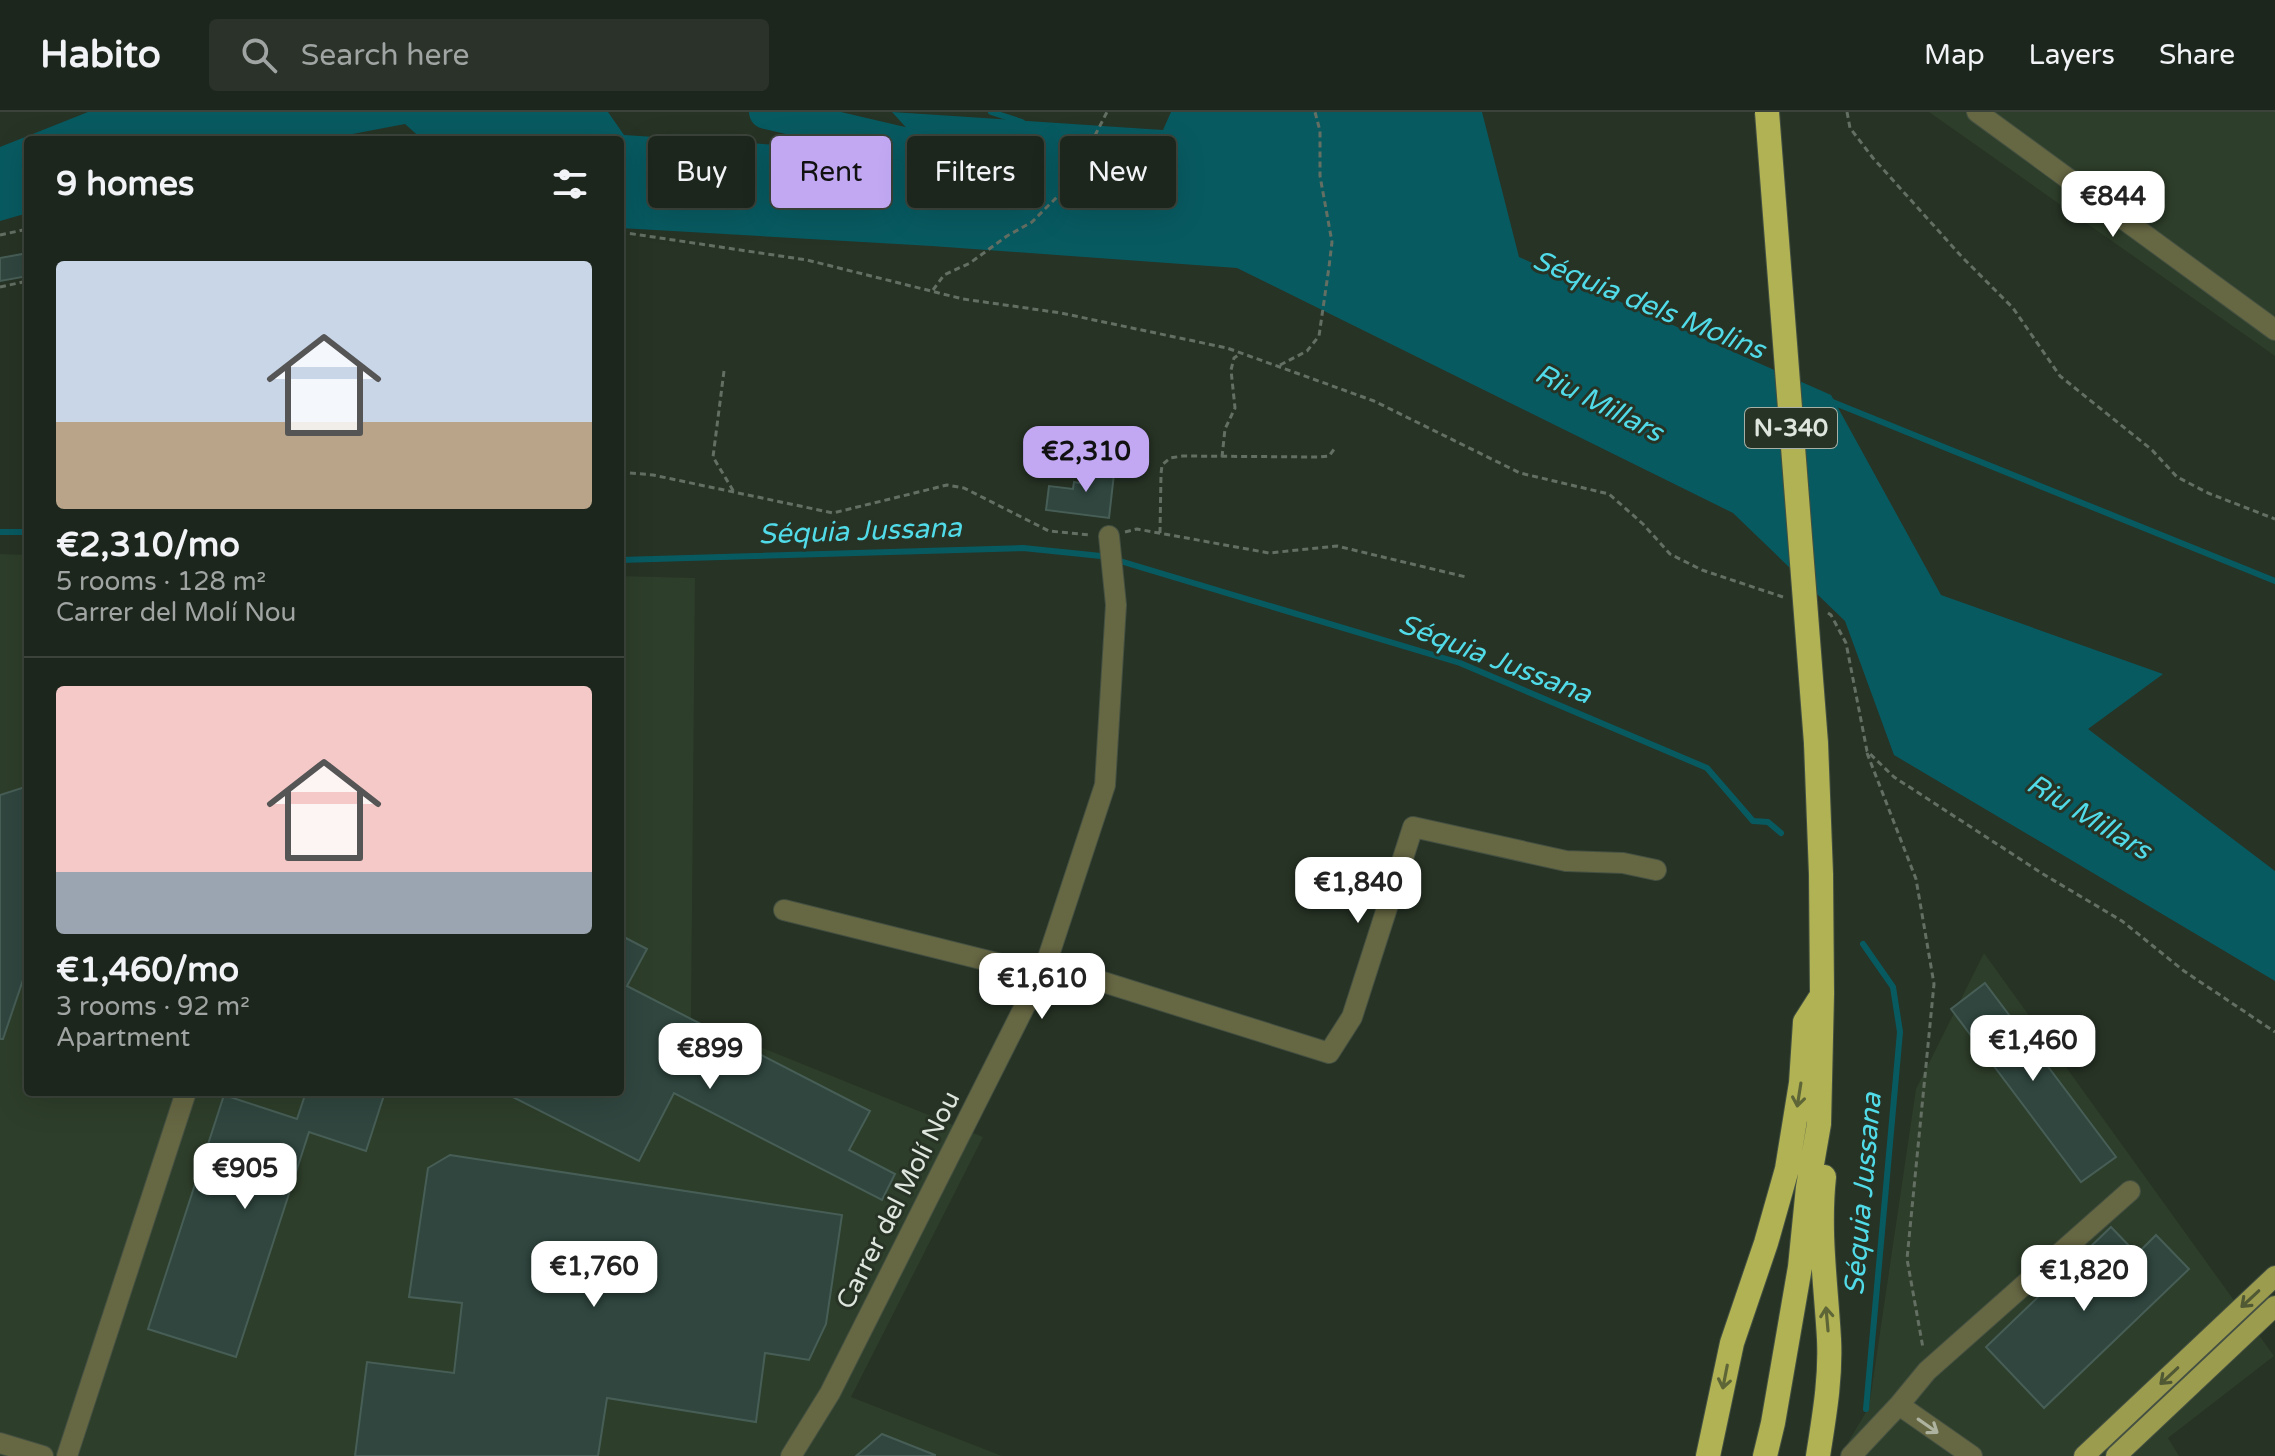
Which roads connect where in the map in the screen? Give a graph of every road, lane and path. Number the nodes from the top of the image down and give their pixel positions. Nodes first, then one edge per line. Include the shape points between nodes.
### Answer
1 (1107, 112) edge
2 (1315, 112) edge
3 (1767, 112) edge
4 (1847, 112) edge
5 (1977, 112) edge
6 (24, 230) edge
7 (624, 233) edge
8 (0, 235) edge
9 (24, 282) edge
10 (0, 287) edge
11 (933, 291) junction
12 (2275, 330) edge
13 (1241, 353) junction
14 (1280, 365) junction
15 (724, 371) dead end
16 (1335, 448) dead end
17 (1222, 457) junction
18 (624, 472) edge
19 (734, 492) junction
20 (2275, 519) edge
21 (1160, 533) junction
22 (1109, 536) junction
23 (1466, 577) dead end
24 (1791, 600) dead end
25 (1818, 610) dead end
26 (1867, 751) junction
27 (1656, 870) dead end
28 (784, 910) dead end
29 (1043, 969) junction
30 (1822, 994) junction
31 (2275, 1032) edge
32 (185, 1096) edge
33 (1819, 1124) junction
34 (2130, 1191) dead end
35 (2275, 1276) edge
36 (2275, 1306) edge
37 (1927, 1371) junction
38 (1899, 1405) junction
39 (0, 1443) edge
40 (43, 1456) edge
41 (67, 1456) edge
42 (791, 1456) edge
43 (1708, 1456) edge
44 (1765, 1456) edge
45 (1818, 1456) edge
46 (1851, 1456) edge
47 (1972, 1456) edge
48 (2084, 1456) edge
49 (2116, 1456) edge

1 - 11 path via 1070,184 1032,222 944,275
2 - 14 path via 1332,242 1327,281 1319,336 1307,351
3 - 30 highway, N-340, bridge via 1816,743
4 - 20 path via 1850,128 1873,158 2013,308 2060,376 2152,450 2177,477
5 - 12 street
6 - 8 path
7 - 11 path via 807,260
9 - 10 path
11 - 13 path
13 - 14 path
13 - 17 path via 1231,370 1235,408 1225,429
14 - 24 path via 1374,401 1520,473 1609,494 1670,554
15 - 19 path via 713,457
16 - 17 path via 1329,456 1318,457
17 - 21 path via 1170,458 1162,465
18 - 19 path
19 - 22 path via 833,513 947,485 964,488 1049,531
21 - 22 path via 1137,529
21 - 23 path via 1269,553 1337,546
22 - 29 street, Carrer del Molí Nou via 1116,605 1105,785
25 - 26 path via 1831,615 1846,643
26 - 31 path via 1894,777 2122,921 2184,971
26 - 37 path via 1916,879 1934,984 1907,1259
27 - 29 street via 1566,861 1413,827 1352,1017 1329,1053
28 - 29 street
29 - 42 street, Carrer del Molí Nou via 830,1393
30 - 33 highway, N-340
30 -> 43 highway via 1805,1022 1787,1169 1732,1343
32 - 41 street
33 - 44 highway, N-340 via 1800,1267
45 -> 33 highway via 1828,1397 1829,1341 1822,1265 1825,1165
34 - 37 street
35 -> 48 main road
36 - 49 main road
37 - 38 street
38 - 46 street
38 -> 47 street
39 - 40 street

